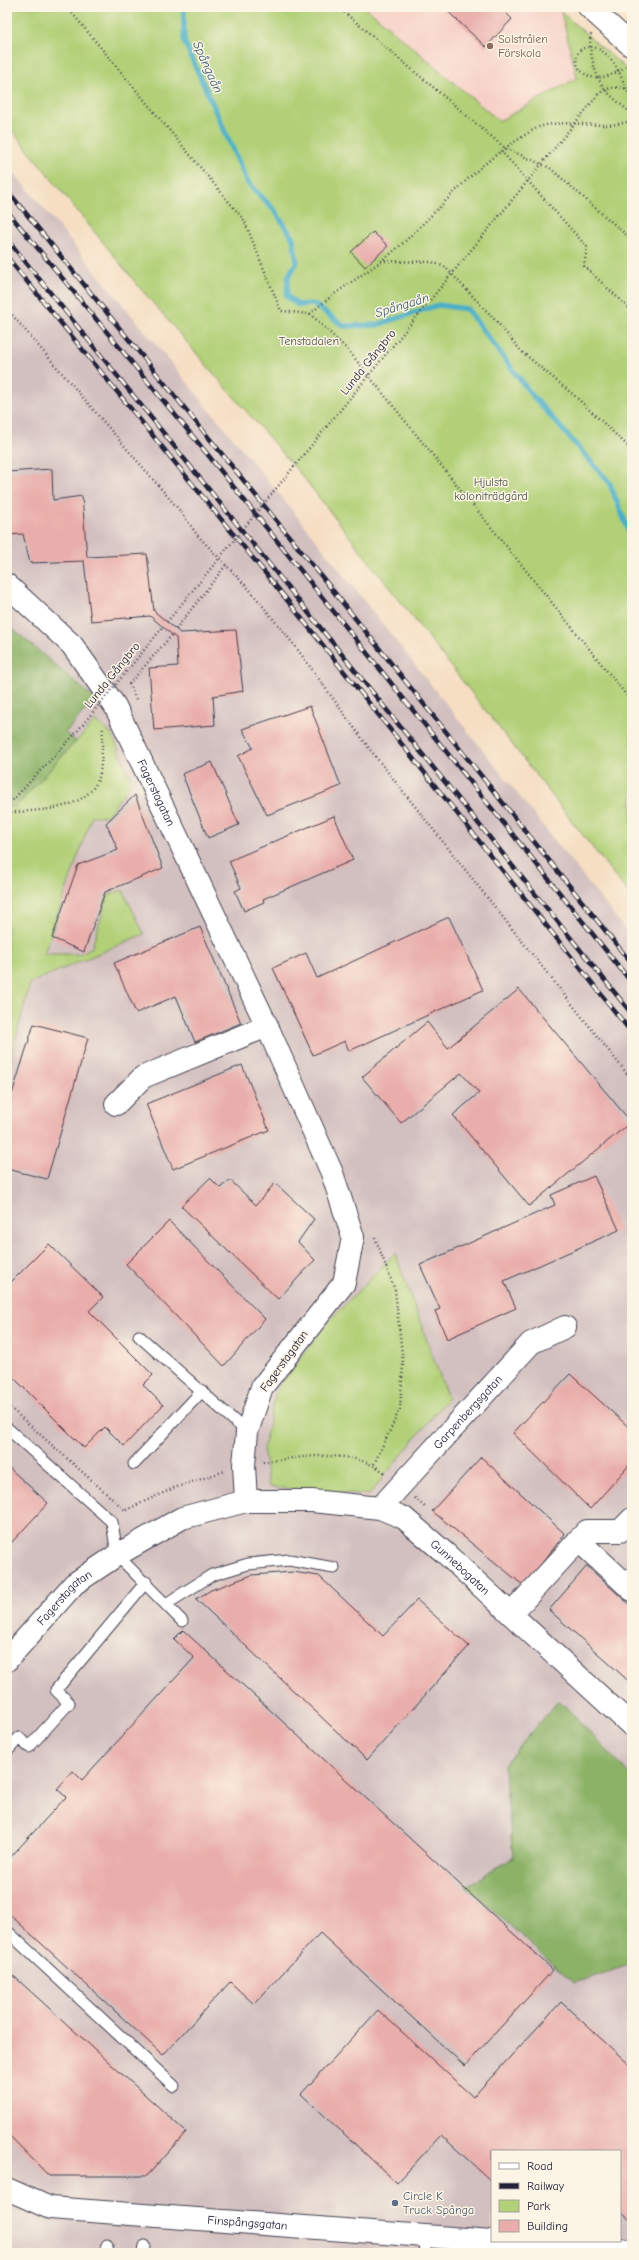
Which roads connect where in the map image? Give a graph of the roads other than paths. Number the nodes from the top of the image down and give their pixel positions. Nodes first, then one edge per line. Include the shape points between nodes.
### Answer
1 (589, 7) edge
2 (632, 46) edge
3 (7, 585) edge
4 (267, 1026) junction
5 (116, 1104) dead end
6 (565, 1326) dead end
7 (140, 1336) dead end
8 (202, 1391) junction
9 (7, 1428) edge
10 (248, 1432) junction
11 (134, 1464) dead end
12 (246, 1501) junction
13 (380, 1508) junction
14 (631, 1523) edge
15 (578, 1540) junction
16 (117, 1555) junction
17 (334, 1568) dead end
18 (146, 1582) junction
19 (632, 1590) edge
20 (166, 1604) junction
21 (511, 1614) junction
22 (182, 1621) dead end
23 (7, 1660) edge
24 (632, 1726) edge
25 (7, 1751) edge
26 (7, 1931) edge
27 (174, 2086) dead end
28 (7, 2189) edge
29 (491, 2241) edge
30 (510, 2242) edge
31 (425, 2244) edge
32 (632, 2251) edge

1 - 2 street
3 - 4 street, Fagerstagatan via 72,645 115,706
4 - 5 street via 143,1077
4 - 10 street, Fagerstagatan via 332,1173 353,1237 344,1283 262,1387
6 - 13 street, Garpenbergsgatan via 531,1343
7 - 8 lane
8 - 10 lane
8 - 11 lane
9 - 16 lane via 112,1522
10 - 12 street, Fagerstagatan via 244,1465
12 - 13 street, Gunnebogatan via 312,1501
12 - 16 street, Fagerstagatan via 182,1518
13 - 21 street, Gunnebogatan via 404,1518
14 - 15 street via 620,1531 587,1531
15 - 19 street
15 - 21 street
16 - 18 lane
16 - 23 street, Fagerstagatan via 74,1584
17 - 20 lane via 289,1560 248,1564 212,1575
18 - 20 lane
18 - 25 lane via 56,1690 69,1703 28,1747 19,1738
20 - 22 lane
21 - 24 street, Gunnebogatan
26 - 27 lane
28 - 31 street, Finspångsgatan via 50,2208
29 - 31 street, Finspångsgatan
30 - 32 street

